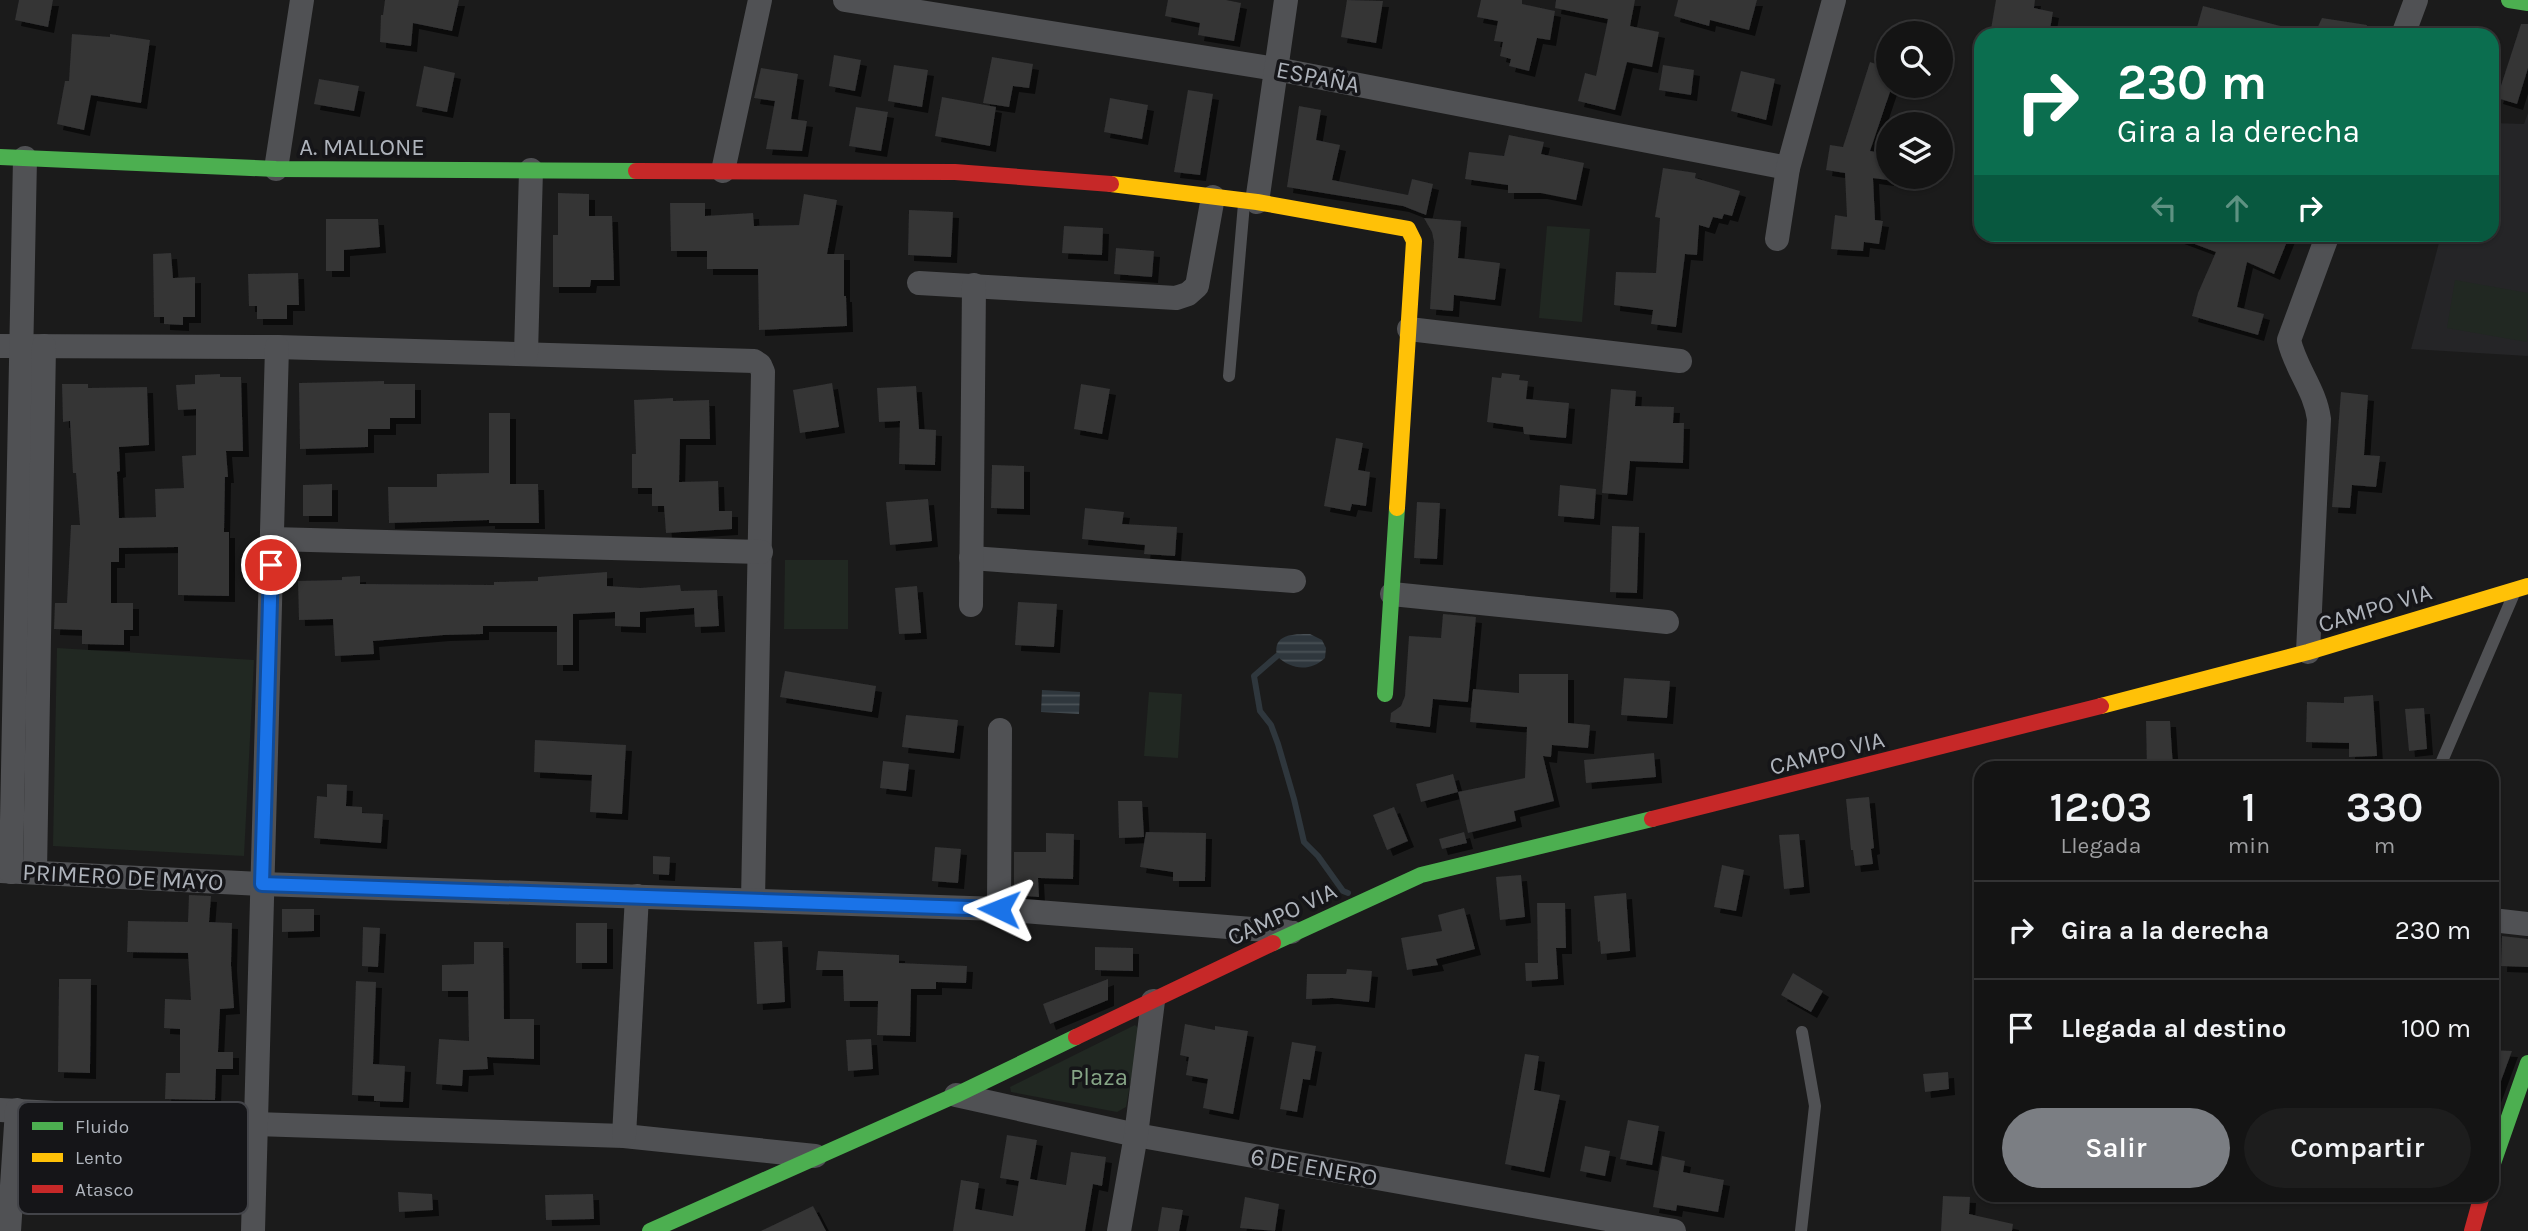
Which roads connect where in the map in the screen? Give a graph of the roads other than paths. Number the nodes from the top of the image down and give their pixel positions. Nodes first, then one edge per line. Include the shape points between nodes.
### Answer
1 (302, 0) edge
2 (760, 0) edge
3 (845, 0) edge
4 (1286, 0) edge
5 (1833, 0) edge
6 (2416, 0) edge
7 (2509, 0) edge
8 (2528, 3) edge
9 (2406, 28) edge
10 (1276, 69) junction
11 (0, 157) edge
12 (25, 158) junction
13 (1788, 168) junction
14 (276, 169) junction
15 (531, 170) junction
16 (723, 171) junction
17 (1213, 197) junction
18 (1251, 201) junction
19 (1777, 239) dead end
20 (2325, 242) edge
21 (919, 283) dead end
22 (974, 285) junction
23 (1409, 329) junction
24 (22, 346) edge
25 (277, 347) junction
26 (526, 355) junction
27 (1680, 362) dead end
28 (1229, 376) dead end
29 (19, 537) edge
30 (272, 538) junction
31 (761, 551) junction
32 (971, 558) junction
33 (1294, 581) dead end
34 (2522, 588) edge
35 (1392, 594) junction
36 (971, 605) dead end
37 (1667, 622) dead end
38 (2308, 652) junction
39 (1385, 694) dead end
40 (1000, 730) dead end
41 (2442, 761) edge
42 (15, 872) edge
43 (262, 884) junction
44 (637, 896) junction
45 (753, 900) junction
46 (999, 909) junction
47 (2499, 921) edge
48 (2528, 924) edge
49 (1295, 932) junction
50 (1153, 1001) junction
51 (1802, 1032) dead end
52 (2528, 1063) edge
53 (956, 1095) junction
54 (9, 1110) edge
55 (248, 1124) edge
56 (255, 1124) junction
57 (1136, 1135) junction
58 (624, 1136) junction
59 (2499, 1146) edge
60 (816, 1156) junction
61 (2480, 1202) edge
62 (9, 1231) edge
63 (253, 1231) edge
64 (650, 1231) edge
65 (1119, 1231) edge
66 (1674, 1231) edge
67 (1801, 1231) edge
68 (2472, 1231) edge

1 - 14 street
2 - 16 street
3 - 10 street, ESPAÑA
4 - 10 street
5 - 13 street
6 - 9 street
7 - 8 street
10 - 13 street, ESPAÑA
10 - 18 street
11 - 12 street, A. MALLONE
12 - 14 street, A. MALLONE
12 - 24 street
13 - 19 street
14 - 15 street, A. MALLONE
15 - 16 street, A. MALLONE
15 - 26 street
16 - 17 street, A. MALLONE via 955,172
17 - 18 street, A. MALLONE
17 - 22 street via 1197,286 1176,298
18 - 23 street, A. MALLONE via 1408,229 1414,242
18 - 28 lane
20 - 38 street via 2289,340 2316,400 2319,419
21 - 22 street
22 - 32 street
23 - 27 street
23 - 35 street
24 - 25 street
24 - 29 street
25 - 26 street
25 - 30 street
26 - 31 street via 754,361 760,365
29 - 42 street
30 - 31 street
30 - 43 street
31 - 45 street
32 - 33 street
32 - 36 street
34 - 38 street, CAMPO VIA
34 - 41 lane
35 - 37 street
35 - 39 street
38 - 49 street, CAMPO VIA via 1421,875
40 - 46 street
42 - 43 street, PRIMERO DE MAYO
43 - 44 street, PRIMERO DE MAYO
43 - 56 street
44 - 45 street, PRIMERO DE MAYO
44 - 58 street
45 - 46 street, PRIMERO DE MAYO
46 - 49 street, PRIMERO DE MAYO
47 - 48 street
49 - 50 street, CAMPO VIA
50 - 53 street, CAMPO VIA
50 - 57 street
51 - 67 lane via 1815,1106
52 - 59 street
53 - 57 street, 6 DE ENERO
53 - 60 street, CAMPO VIA
54 - 62 street
55 - 56 street
56 - 58 street
56 - 63 street
57 - 65 street
57 - 66 street, 6 DE ENERO
58 - 60 street
60 - 64 street, CAMPO VIA
61 - 68 street

